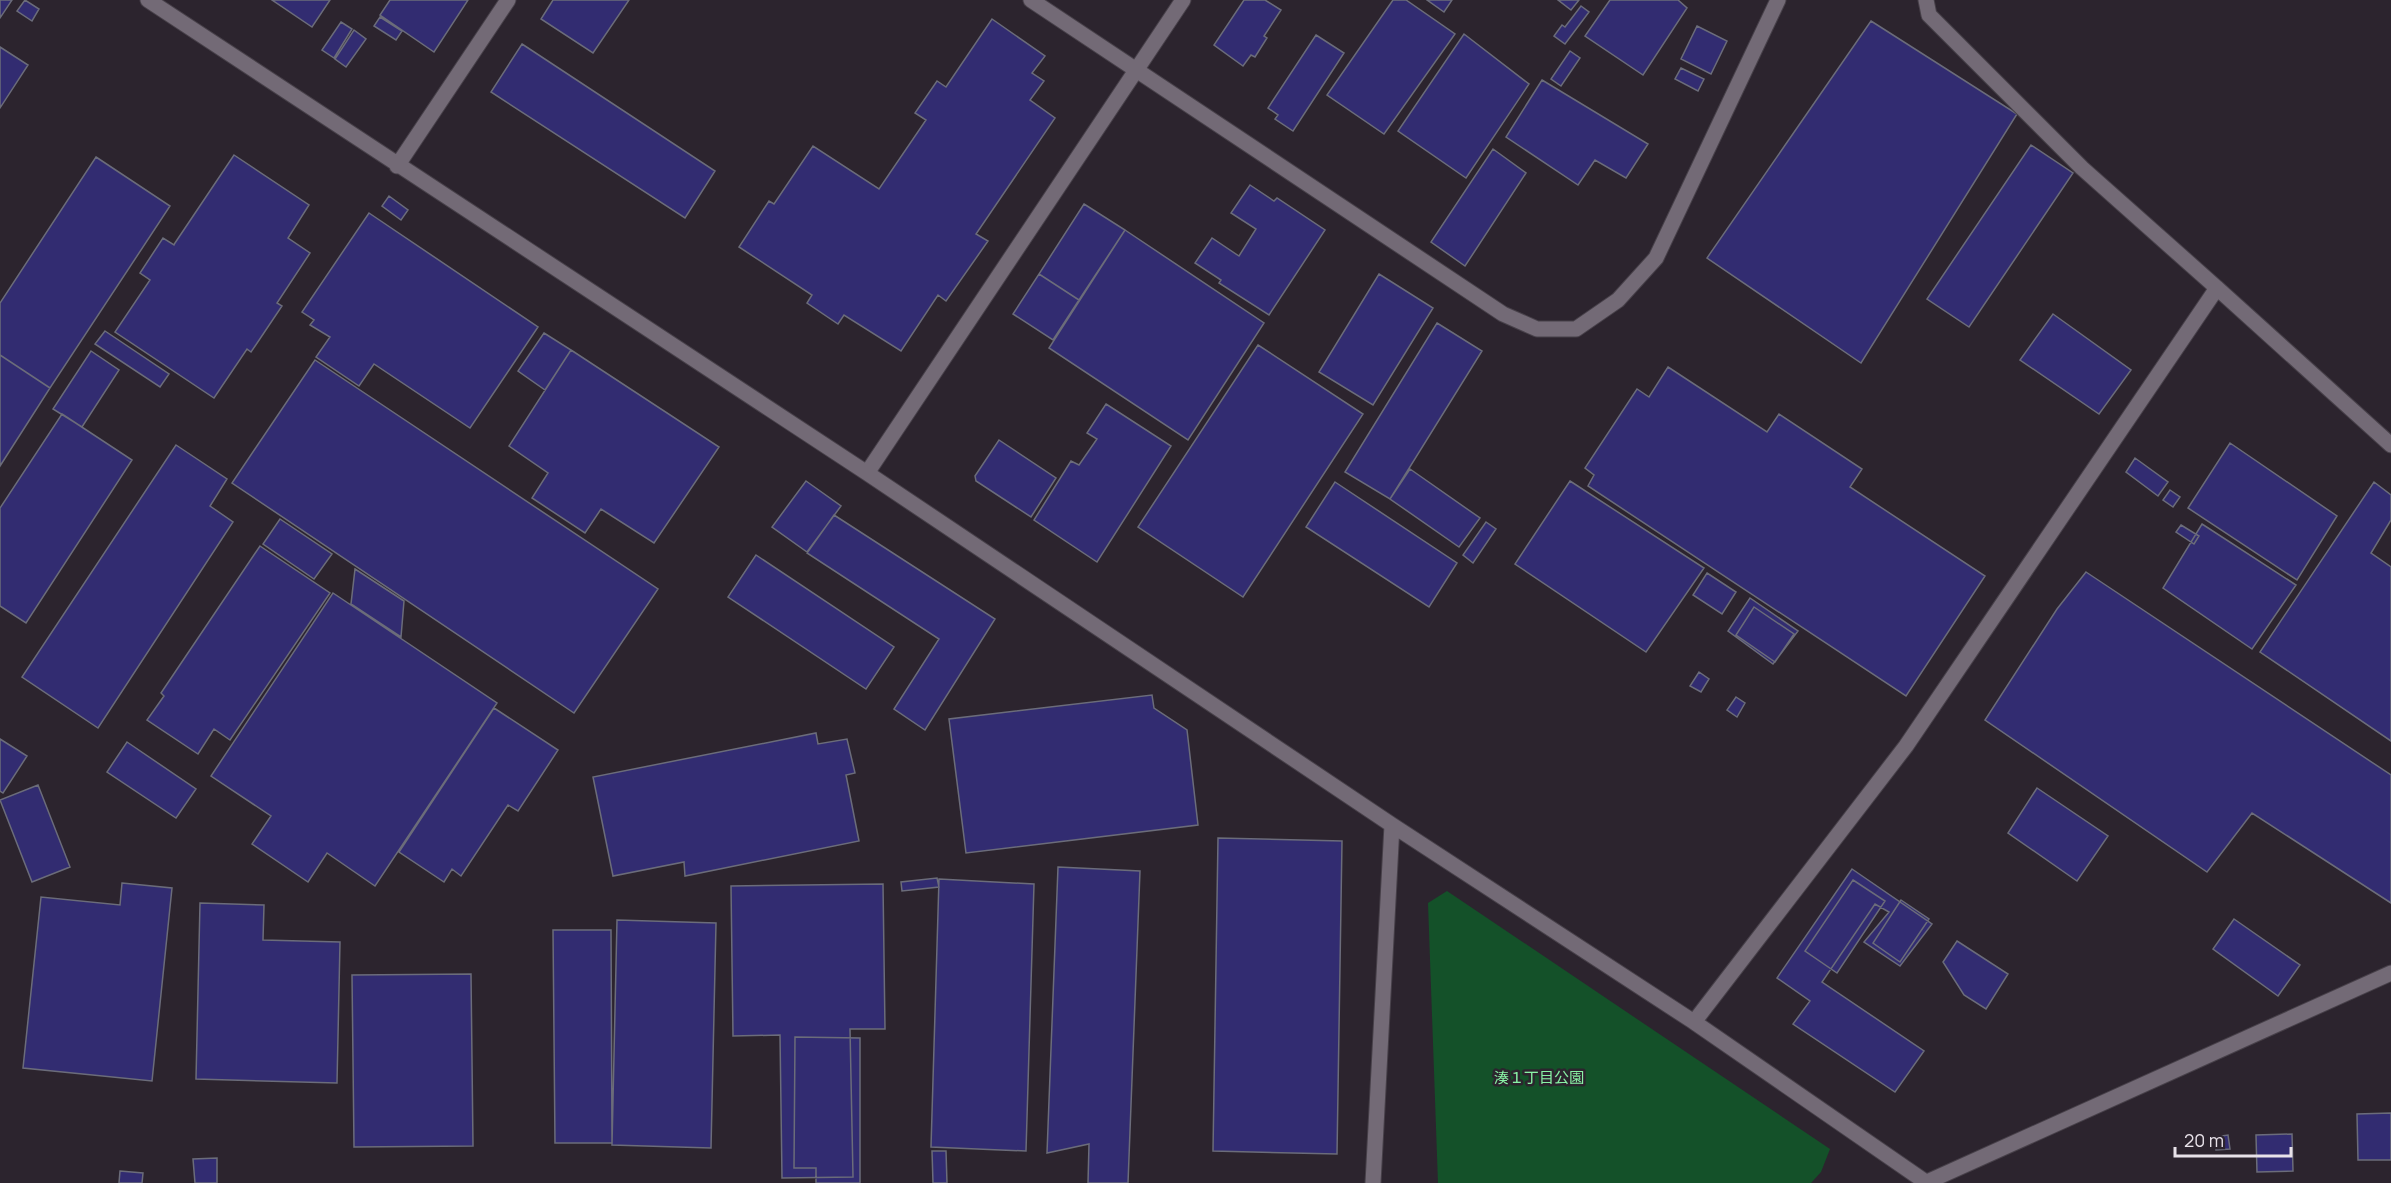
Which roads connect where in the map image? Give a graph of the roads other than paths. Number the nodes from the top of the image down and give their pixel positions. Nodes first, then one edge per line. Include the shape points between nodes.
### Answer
1 (148, 0) edge
2 (508, 0) edge
3 (1030, 0) edge
4 (1183, 0) edge
5 (1778, 0) edge
6 (1926, 0) edge
7 (1137, 69) junction
8 (397, 166) junction
9 (2217, 288) junction
10 (2391, 445) edge
11 (867, 473) junction
12 (1392, 825) junction
13 (2391, 973) edge
14 (1694, 1022) junction
15 (1373, 1183) edge
16 (1927, 1183) edge

1 - 8 street
2 - 8 street
3 - 7 street
4 - 7 street
5 - 7 street via 1656,258 1618,300 1576,329 1537,329 1503,314
6 - 9 street via 1929,15 2082,168
7 - 11 street
8 - 11 street
9 - 10 street
9 - 14 street via 1906,746
11 - 12 street
12 - 14 street
12 - 15 street
13 - 16 street
14 - 16 street

